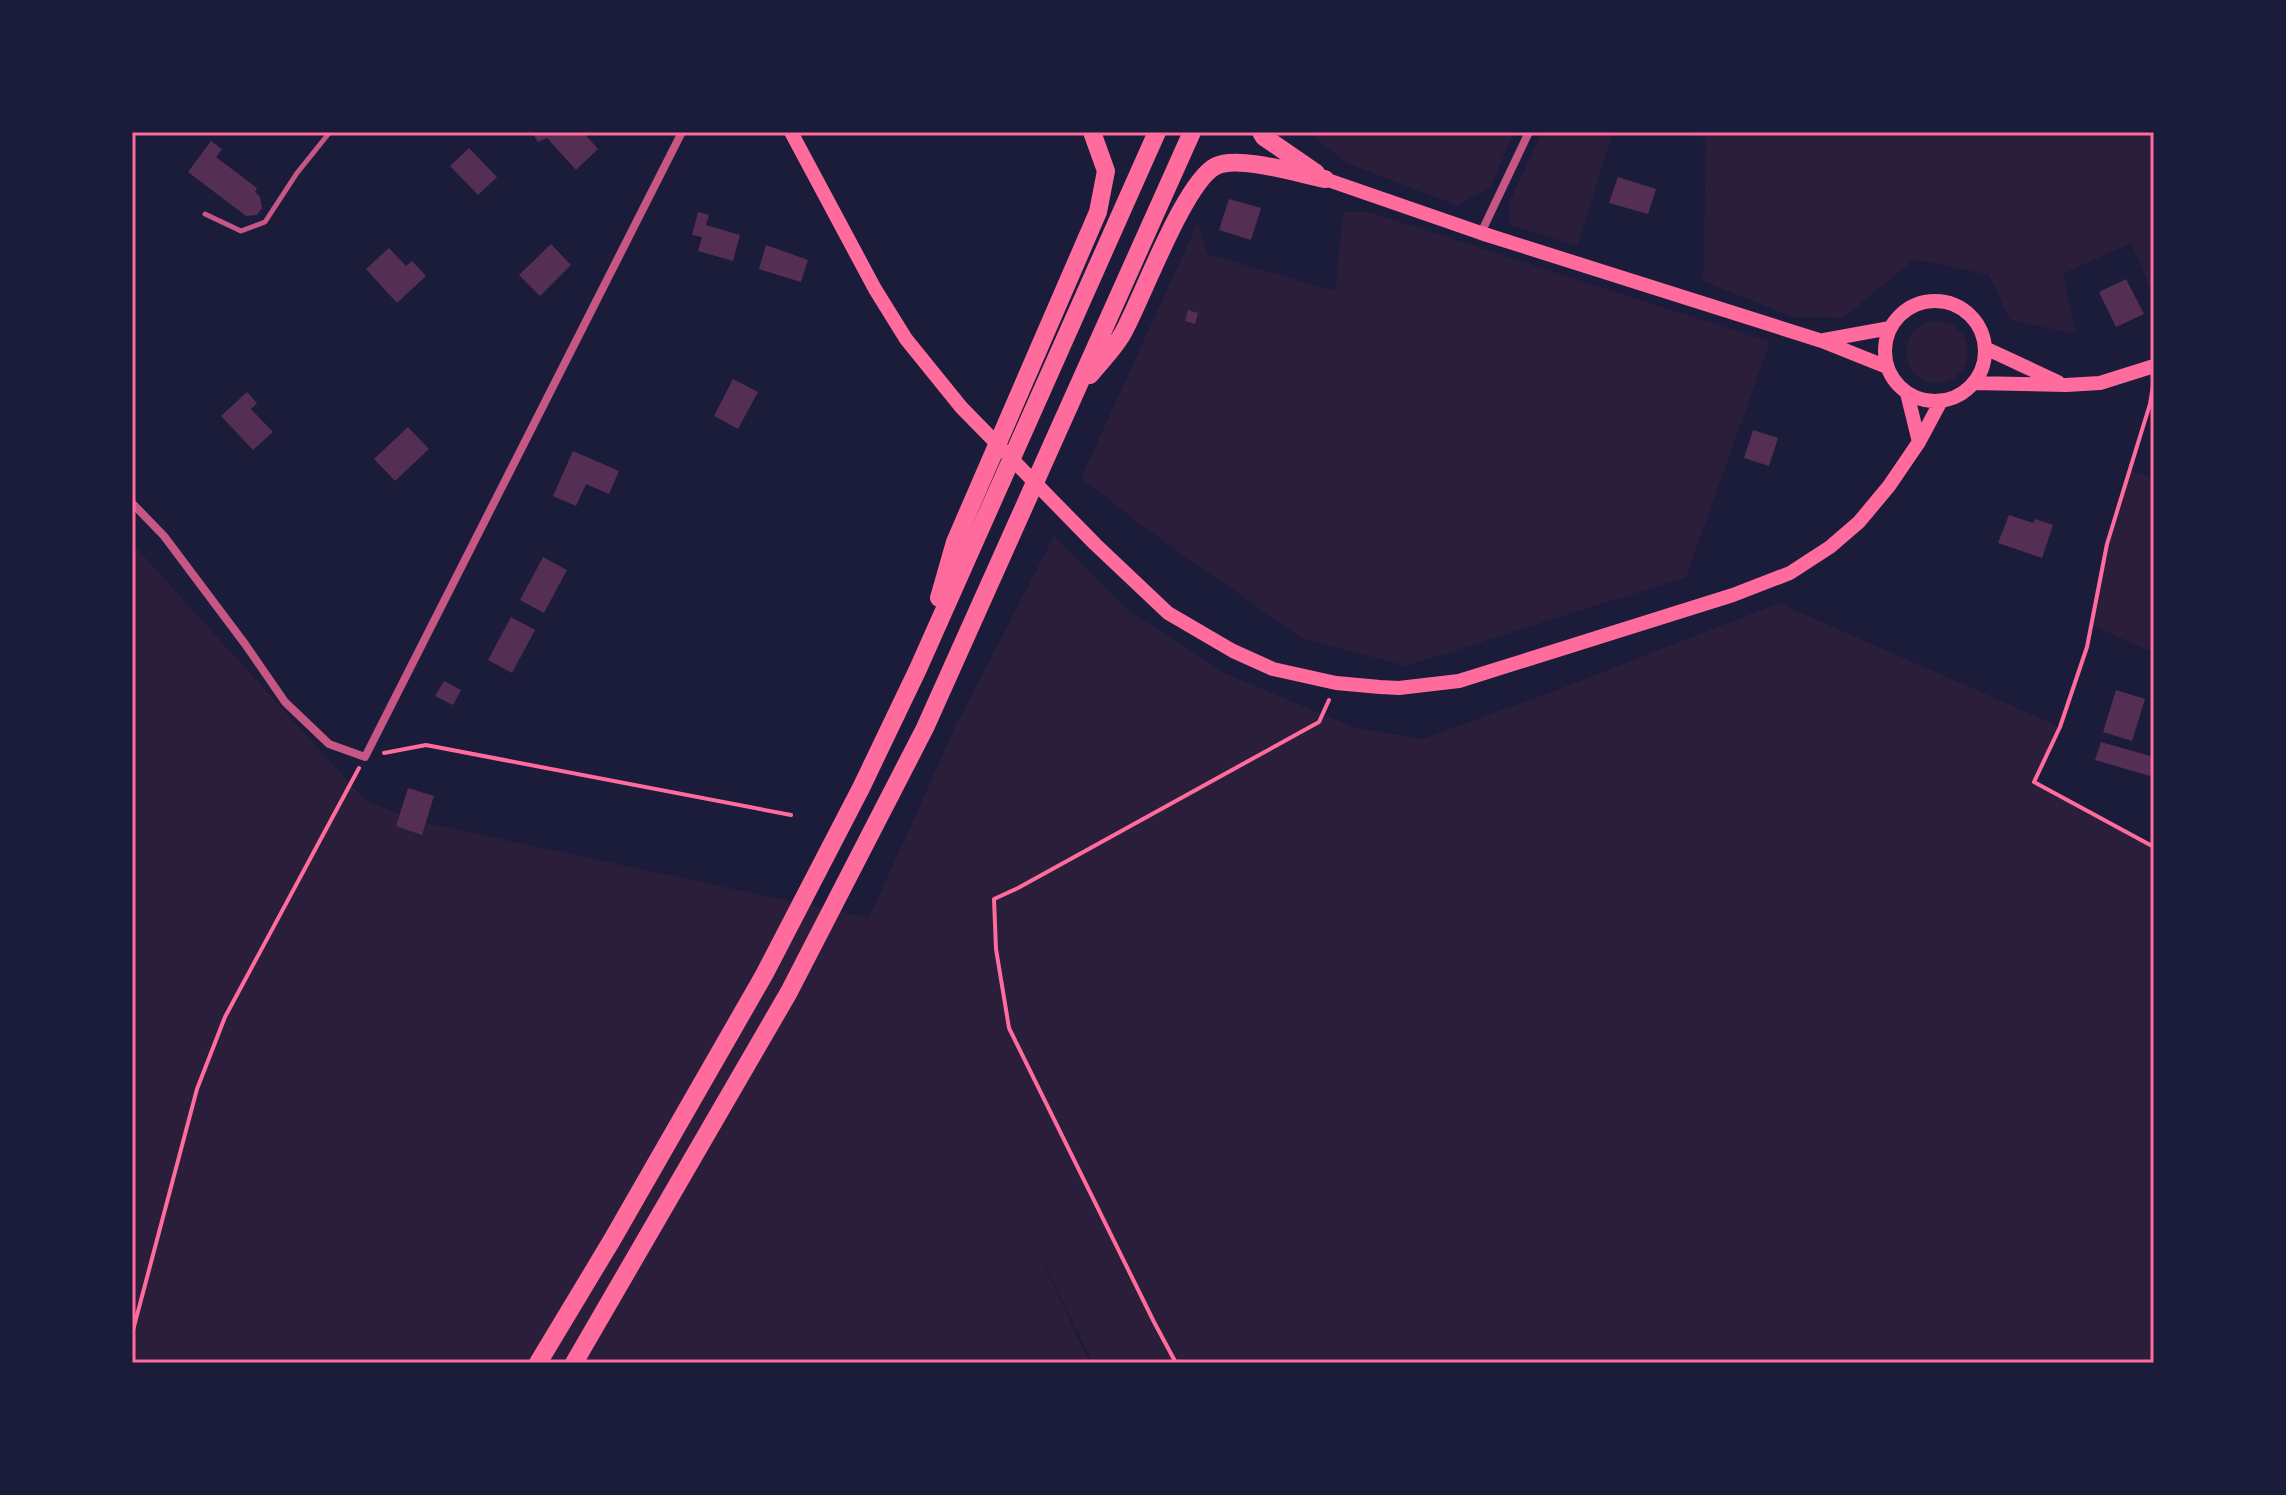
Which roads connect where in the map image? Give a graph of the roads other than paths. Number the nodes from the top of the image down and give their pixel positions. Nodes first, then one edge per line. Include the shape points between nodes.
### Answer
1 (330, 132) edge
2 (682, 132) edge
3 (791, 132) edge
4 (1092, 132) edge
5 (1157, 132) edge
6 (1192, 132) edge
7 (1261, 132) edge
8 (1529, 132) edge
9 (1325, 179) junction
10 (205, 214) dead end
11 (1481, 233) junction
12 (1890, 328) junction
13 (1822, 341) junction
14 (1985, 348) junction
15 (2154, 366) edge
16 (1887, 367) junction
17 (1974, 383) junction
18 (2066, 385) junction
19 (1907, 393) junction
20 (1073, 397) junction
21 (1941, 401) junction
22 (1919, 442) junction
23 (132, 503) edge
24 (918, 669) junction
25 (538, 1363) edge
26 (574, 1363) edge

1 - 10 lane via 265,222 241,231
2 - 23 street via 365,757 329,744 285,702 164,536
3 - 22 main road via 875,289 906,339 961,407 1168,613 1273,669 1336,683 1399,688 1459,681 1733,595 1790,573 1830,547 1859,522
4 - 24 highway via 1106,171 1098,212 955,542
5 - 24 highway
6 - 20 highway
7 - 9 highway
8 - 11 street
9 - 11 main road
9 - 20 highway via 1244,162 1217,165 1200,179 1123,334
11 - 13 main road
12 - 13 main road
12 - 14 main road via 1900,314 1918,304 1947,302 1975,321
12 - 16 main road
13 - 16 main road
14 - 17 main road via 1983,369
14 - 18 main road
15 - 18 main road via 2100,383
16 - 19 main road
17 - 18 main road
17 - 21 main road
19 - 21 main road
19 - 22 main road
20 - 26 highway via 925,728 825,923
21 - 22 main road
24 - 25 highway via 764,975

